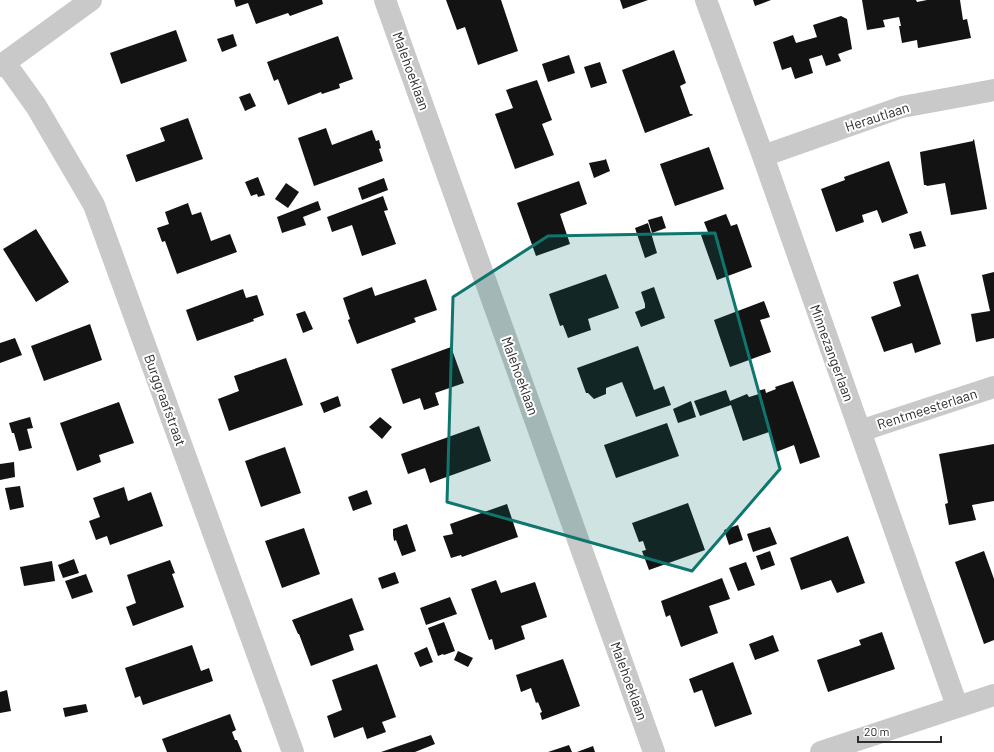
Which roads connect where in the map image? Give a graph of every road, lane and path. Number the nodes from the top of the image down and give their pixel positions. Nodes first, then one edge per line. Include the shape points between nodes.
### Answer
1 (91, 0) edge
2 (386, 0) edge
3 (706, 0) edge
4 (2, 64) edge
5 (994, 90) edge
6 (763, 156) junction
7 (994, 387) edge
8 (860, 431) junction
9 (994, 695) edge
10 (957, 706) junction
11 (293, 752) edge
12 (654, 752) edge
13 (821, 752) edge

1 - 4 street
2 - 12 street, Malehoeklaan
3 - 6 street, Minnezangerlaan
4 - 11 street, Burggraafstraat via 36,106 94,205
5 - 6 street, Herautlaan via 902,108
6 - 8 street, Minnezangerlaan
7 - 8 street, Rentmeesterlaan
8 - 10 street, Minnezangerlaan
9 - 10 street
10 - 13 street

